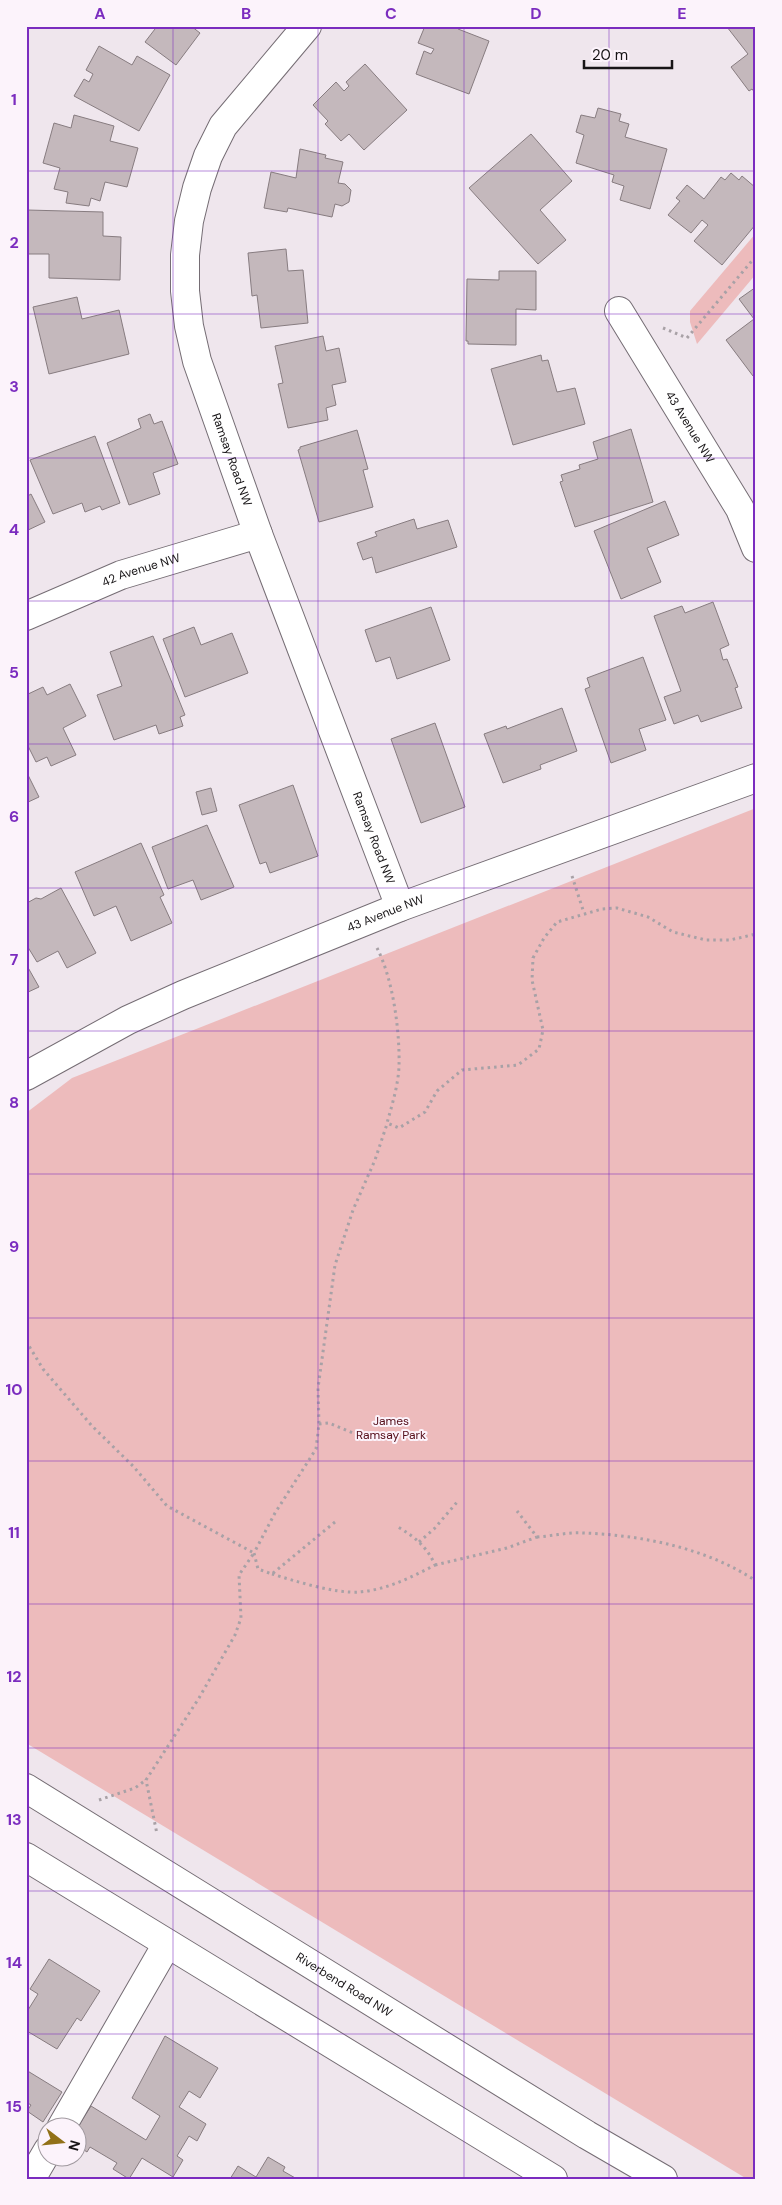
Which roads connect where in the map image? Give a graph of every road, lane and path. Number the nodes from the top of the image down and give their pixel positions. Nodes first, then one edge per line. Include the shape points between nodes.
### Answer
1 (307, 26) edge
2 (756, 256) edge
3 (619, 310) dead end
4 (662, 328) dead end
5 (258, 534) junction
6 (756, 548) edge
7 (26, 616) edge
8 (756, 778) edge
9 (563, 848) junction
10 (400, 907) junction
11 (584, 913) junction
12 (364, 923) junction
13 (756, 934) edge
14 (26, 1076) edge
15 (387, 1123) junction
16 (26, 1341) edge
17 (319, 1424) junction
18 (353, 1432) dead end
19 (458, 1500) dead end
20 (517, 1511) dead end
21 (335, 1522) dead end
22 (398, 1527) dead end
23 (537, 1537) junction
24 (419, 1542) junction
25 (254, 1553) junction
26 (435, 1565) junction
27 (272, 1574) junction
28 (756, 1581) edge
29 (146, 1780) junction
30 (26, 1788) edge
31 (64, 1812) junction
32 (26, 1857) edge
33 (162, 1871) junction
34 (167, 1944) junction
35 (67, 2118) edge
36 (540, 2175) edge
37 (664, 2179) edge

1 - 5 street, Ramsay Road NW via 222,126 197,188 185,255 185,291 197,361
2 - 4 path via 687,338
3 - 6 street, 43 Avenue NW via 740,509
5 - 7 street, 42 Avenue NW via 121,575
5 - 10 street, Ramsay Road NW
8 - 9 street, 43 Avenue NW
9 - 10 street, 43 Avenue NW
9 - 11 path
10 - 12 street, 43 Avenue NW
11 - 13 path via 617,908 648,917 673,932 706,940 730,940
11 - 15 path via 557,922 533,958 532,980 543,1030 539,1050 518,1065 462,1070 437,1091 424,1112 399,1128
12 - 14 street, 43 Avenue NW via 184,995 121,1024
12 - 15 path via 385,964 392,996 399,1067
15 - 17 path via 335,1265 318,1388
16 - 25 path via 43,1369 167,1506
17 - 18 path via 328,1423
17 - 25 path via 316,1449
19 - 24 path
20 - 23 path
21 - 27 path
22 - 24 path
23 - 26 path via 507,1548
23 - 28 path via 581,1533 638,1538 697,1552
24 - 26 path via 428,1550
25 - 27 path via 258,1569
25 - 29 path via 239,1575 241,1618 235,1634 200,1698
26 - 27 path via 405,1580 358,1592 317,1587
29 - 31 path via 135,1788
29 - 33 path
30 - 31 street, Riverbend Road NW
31 - 33 street, Riverbend Road NW
32 - 34 street
33 - 37 street, Riverbend Road NW via 587,2135
34 - 35 street
34 - 36 street

